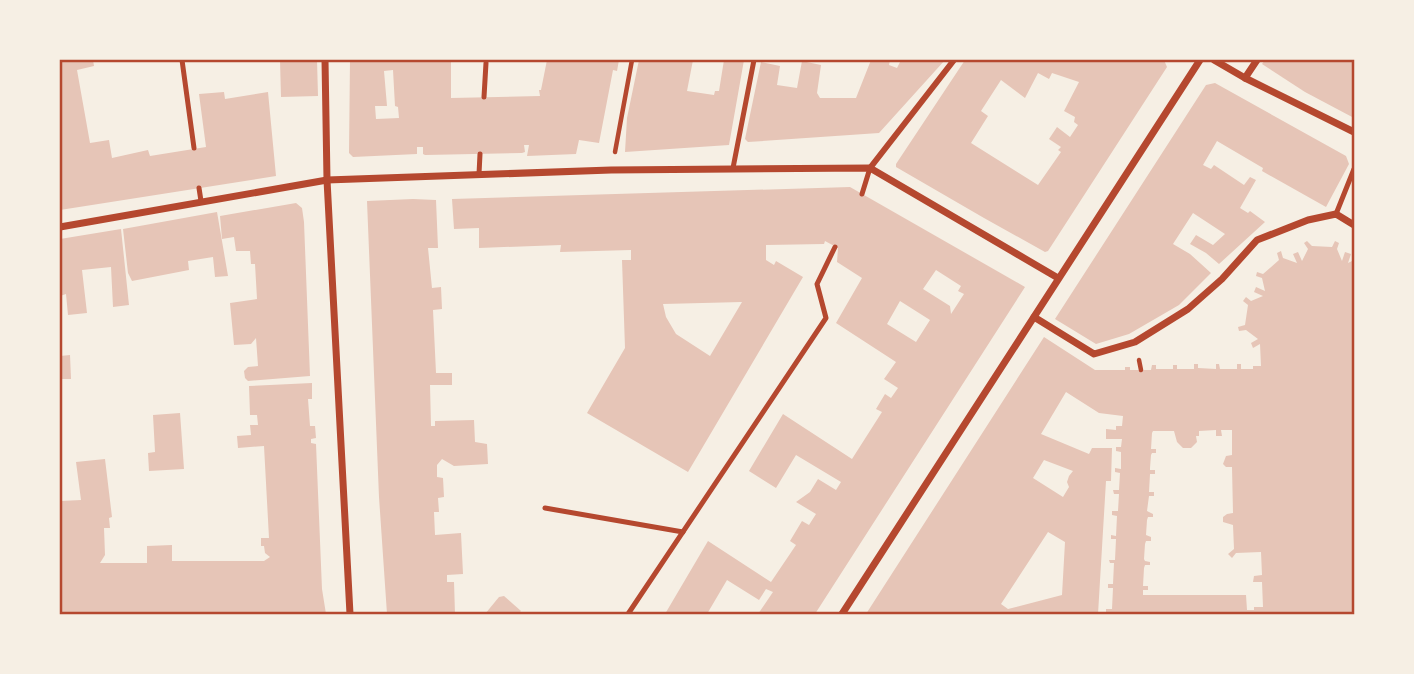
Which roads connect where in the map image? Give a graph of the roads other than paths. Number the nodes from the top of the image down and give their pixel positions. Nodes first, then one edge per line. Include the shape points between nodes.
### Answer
1 (182, 60) edge
2 (326, 60) edge
3 (754, 60) edge
4 (954, 60) edge
5 (1200, 60) edge
6 (1214, 60) edge
7 (1257, 60) edge
8 (486, 64) dead end
9 (1245, 78) junction
10 (484, 97) dead end
11 (1354, 132) edge
12 (194, 148) dead end
13 (480, 153) dead end
14 (733, 168) junction
15 (870, 168) junction
16 (1354, 169) edge
17 (479, 174) junction
18 (327, 180) junction
19 (199, 188) dead end
20 (862, 194) dead end
21 (201, 201) junction
22 (1336, 214) junction
23 (1354, 225) edge
24 (60, 227) edge
25 (835, 247) dead end
26 (1058, 278) junction
27 (1034, 317) junction
28 (545, 508) dead end
29 (683, 532) junction
30 (350, 614) edge
31 (628, 614) edge
32 (842, 614) edge

1 - 12 lane
2 - 18 street
3 - 14 lane
4 - 15 street
5 - 26 street
6 - 9 street
7 - 9 street
8 - 10 lane
9 - 11 street
13 - 17 lane
14 - 15 street
14 - 17 street
15 - 20 lane
15 - 26 street
16 - 22 lane
17 - 18 street
18 - 21 street
18 - 30 street
19 - 21 lane
21 - 24 street
22 - 23 street
22 - 27 street via 1257,240 1188,309 1135,342 1094,354
25 - 29 lane via 817,284 826,318
26 - 27 street
27 - 32 street
28 - 29 lane
29 - 31 lane

